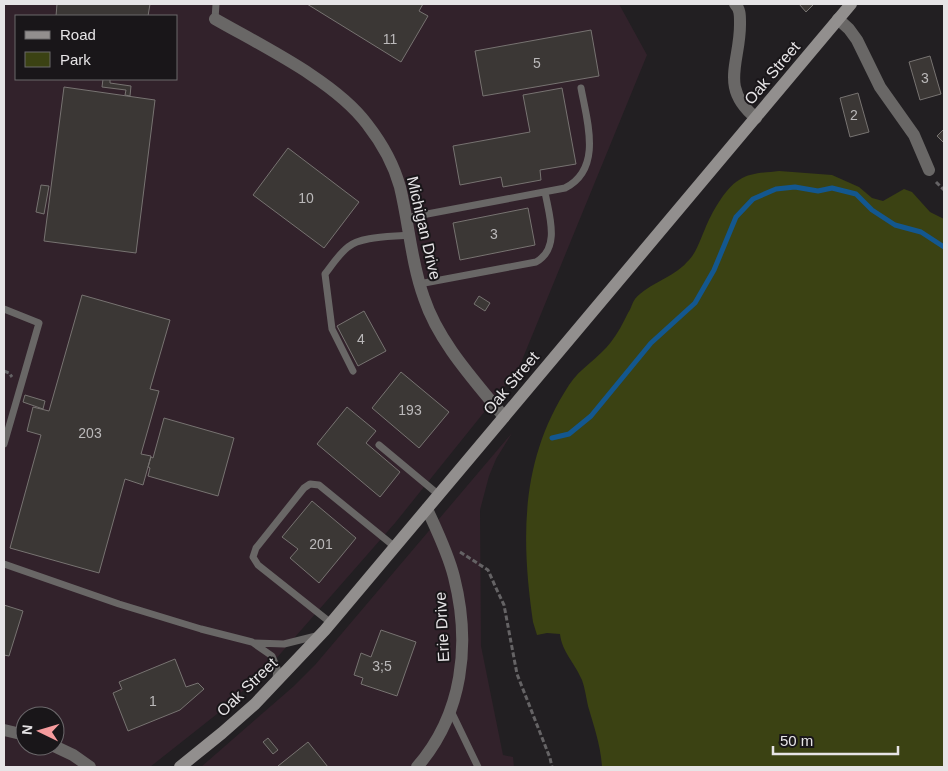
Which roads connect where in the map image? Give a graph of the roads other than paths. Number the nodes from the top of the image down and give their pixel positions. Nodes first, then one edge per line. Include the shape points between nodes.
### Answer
1 (216, 4) edge
2 (735, 4) edge
3 (852, 4) edge
4 (215, 20) joint
5 (838, 20) junction
6 (581, 88) dead end
7 (756, 118) junction
8 (929, 170) dead end
9 (546, 192) junction
10 (406, 218) junction
11 (409, 235) junction
12 (419, 284) junction
13 (4, 310) edge
14 (353, 371) dead end
15 (504, 417) junction
16 (4, 444) edge
17 (379, 444) dead end
18 (439, 495) junction
19 (427, 509) junction
20 (395, 547) junction
21 (4, 564) edge
22 (328, 627) junction
23 (252, 642) junction
24 (273, 686) junction
25 (451, 711) junction
26 (65, 751) edge
27 (90, 767) edge
28 (180, 767) edge
29 (417, 767) edge
30 (478, 767) edge

1 - 4 lane
2 - 7 street via 740,26 735,89 743,106
3 - 5 main road, Oak Street
4 - 10 street, Michigan Drive via 293,64 347,102 381,143 399,185
5 - 7 main road, Oak Street
5 - 8 street via 857,40 880,87 914,135
6 - 9 lane via 589,135 590,152 586,167 572,185
7 - 15 main road, Oak Street
9 - 10 lane
9 - 12 lane via 552,232 550,247 540,260
10 - 11 street, Michigan Drive
11 - 12 street, Michigan Drive
11 - 14 lane via 352,244 325,274 332,329
12 - 15 street, Michigan Drive via 442,336
13 - 16 lane via 39,322
15 - 18 main road, Oak Street
17 - 18 lane
18 - 19 main road, Oak Street
19 - 20 main road, Oak Street
19 - 25 street, Erie Drive via 458,594 460,674
20 - 22 main road, Oak Street
20 - 22 lane via 319,484 304,488 256,548 253,557
21 - 23 lane via 144,612
22 - 23 lane via 308,639 284,644
22 - 24 main road, Oak Street
23 - 24 lane via 272,656 277,668
24 - 28 main road, Oak Street
25 - 29 street, Erie Drive via 438,740
25 - 30 lane
26 - 27 street

